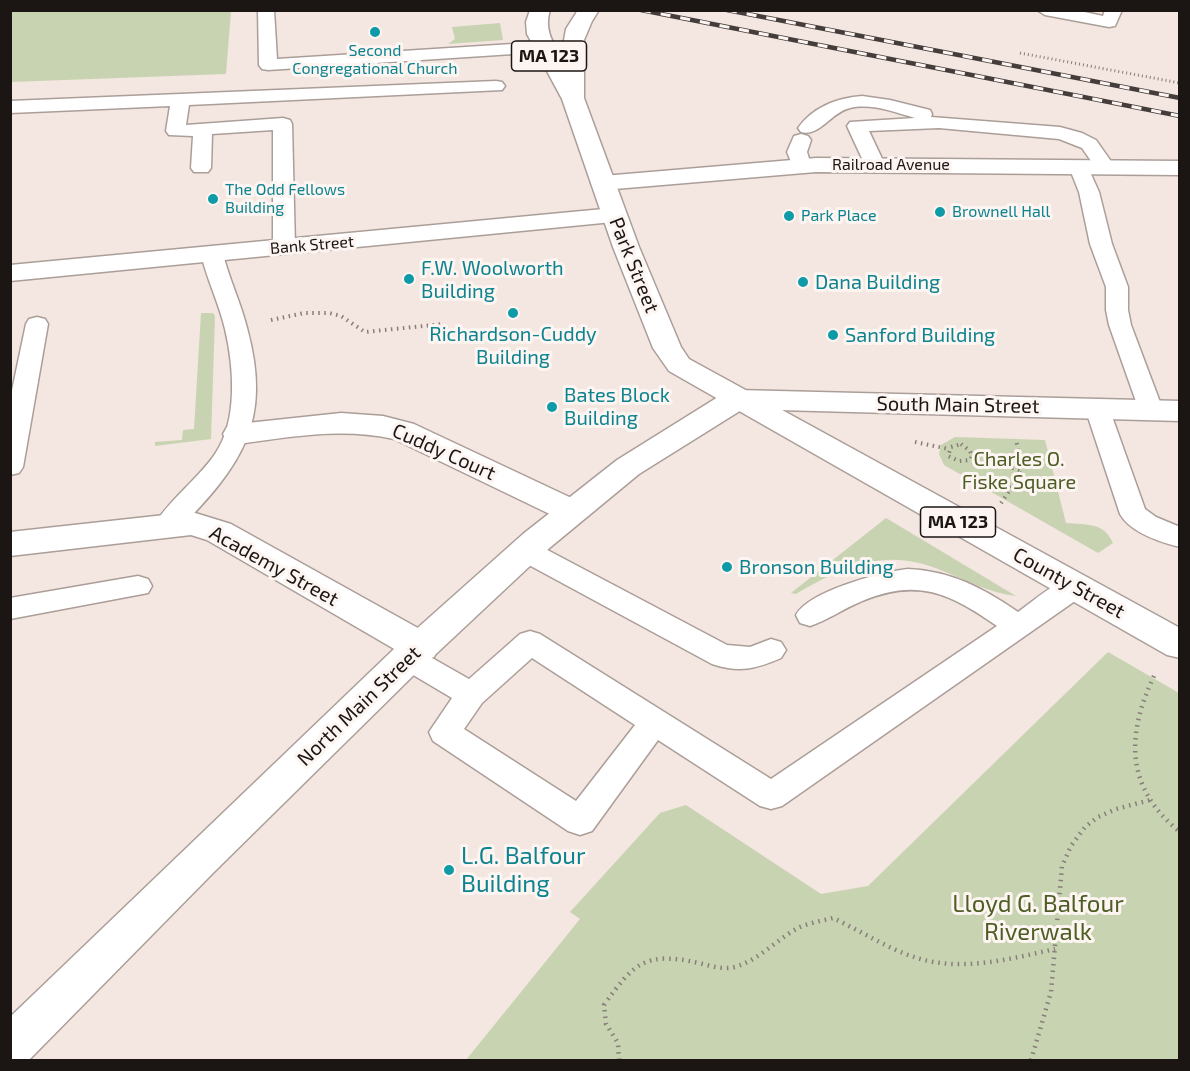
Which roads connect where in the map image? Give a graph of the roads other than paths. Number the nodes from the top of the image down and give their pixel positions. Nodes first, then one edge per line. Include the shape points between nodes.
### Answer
1 (266, 10) edge
2 (540, 10) edge
3 (590, 10) edge
4 (1045, 10) edge
5 (1113, 10) edge
6 (544, 47) junction
7 (496, 86) dead end
8 (573, 99) junction
9 (180, 100) junction
10 (10, 107) edge
11 (965, 125) junction
12 (203, 128) junction
13 (801, 165) junction
14 (875, 165) junction
15 (1079, 167) junction
16 (1105, 167) junction
17 (201, 168) dead end
18 (1179, 168) edge
19 (603, 183) junction
20 (614, 216) junction
21 (284, 247) junction
22 (212, 254) junction
23 (10, 273) edge
24 (37, 324) dead end
25 (737, 399) junction
26 (1097, 408) junction
27 (1165, 410) edge
28 (238, 434) junction
29 (10, 467) edge
30 (571, 511) junction
31 (168, 524) junction
32 (1179, 538) edge
33 (10, 544) edge
34 (526, 551) junction
35 (138, 586) dead end
36 (1075, 586) junction
37 (10, 609) edge
38 (810, 615) dead end
39 (1018, 626) junction
40 (1179, 645) edge
41 (771, 650) dead end
42 (414, 652) junction
43 (471, 695) junction
44 (655, 722) junction
45 (10, 1048) edge

1 - 6 lane via 268,65
2 - 6 main road, Park Street / MA 123 via 537,28
3 - 8 main road, Park Street / MA 123 via 574,34
4 - 5 lane via 1109,22
6 - 8 main road, Park Street / MA 123
7 - 9 lane
8 - 19 main road, Park Street / MA 123
9 - 10 lane
9 - 12 lane via 176,131
11 - 13 lane via 875,102 859,100 834,106 819,116 805,134 797,152
11 - 14 lane via 927,121 857,126
11 - 16 lane via 1075,137 1094,148
12 - 17 lane
12 - 21 lane via 283,124
13 - 14 main road, Railroad Avenue
13 - 19 main road, Railroad Avenue
14 - 15 main road, Railroad Avenue
15 - 16 main road, Railroad Avenue
15 - 27 lane via 1118,287 1120,325
16 - 18 main road, Railroad Avenue
19 - 20 main road, Park Street / MA 123
20 - 21 main road, Bank Street
20 - 25 main road, Park Street / MA 123 via 674,359 684,369
21 - 22 main road, Bank Street
22 - 23 main road, Bank Street
22 - 28 lane via 236,329 241,361
24 - 29 lane
25 - 26 main road, South Main Street
25 - 30 main road, North Main Street via 636,461
25 - 36 main road, County Street / MA 123
26 - 27 main road, South Main Street
26 - 32 lane via 1133,514
28 - 30 main road, Cuddy Court via 346,423 387,426
28 - 31 lane via 197,495
30 - 34 main road, North Main Street
31 - 33 main road, Academy Street
31 - 42 main road, Academy Street via 192,523 219,532
34 - 41 lane via 722,656 752,658
34 - 42 main road, North Main Street
35 - 37 lane
36 - 39 lane
36 - 40 main road, County Street / MA 123
38 - 39 lane via 862,589 911,578 930,580 970,594
39 - 44 lane via 771,796
42 - 43 lane
42 - 45 main road, North Main Street
43 - 44 lane via 530,642
43 - 44 lane via 444,732 580,821

